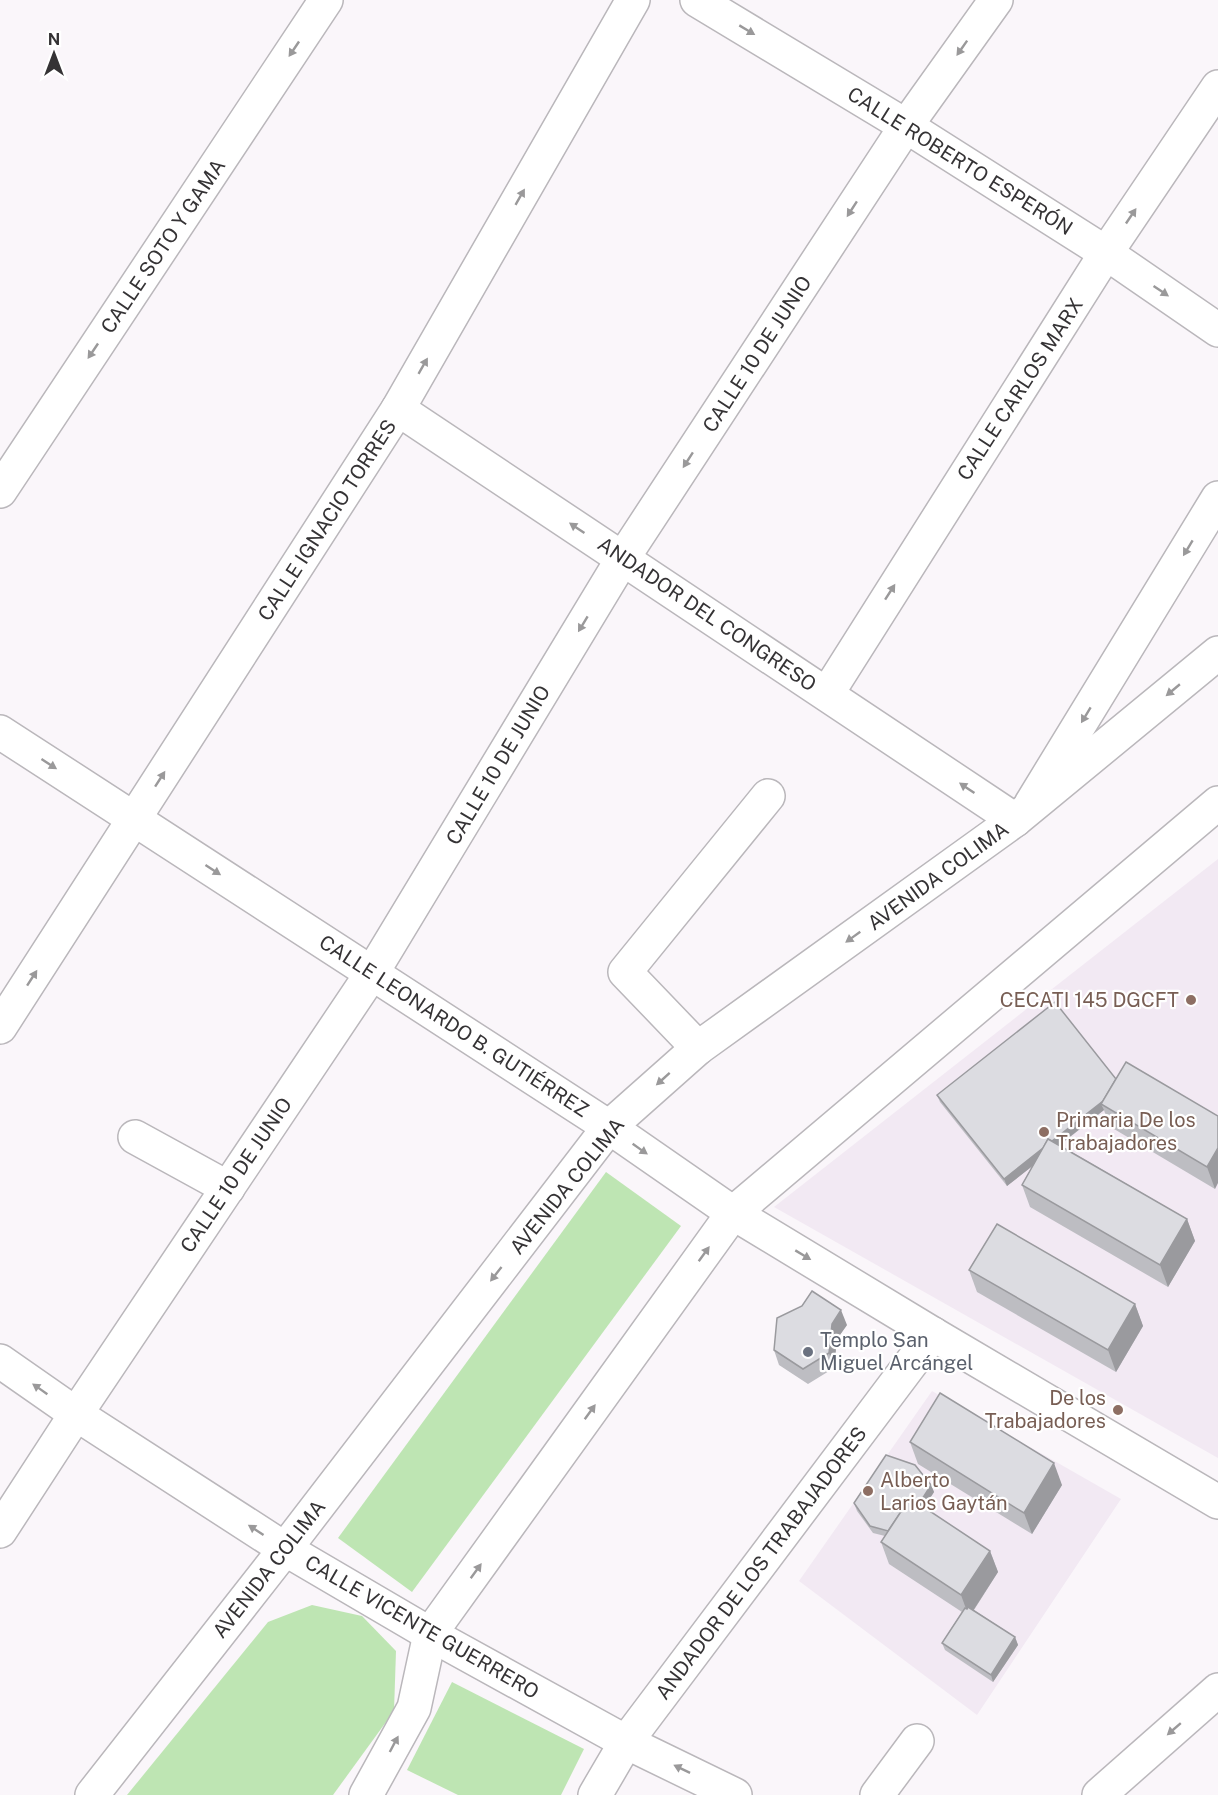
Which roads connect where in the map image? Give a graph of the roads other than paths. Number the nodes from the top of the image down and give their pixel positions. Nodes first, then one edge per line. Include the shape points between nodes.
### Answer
1 (326, 0) edge
2 (633, 0) edge
3 (697, 0) edge
4 (996, 0) edge
5 (1218, 87) edge
6 (906, 126) junction
7 (1106, 253) junction
8 (1218, 330) edge
9 (398, 409) junction
10 (0, 492) edge
11 (1218, 498) edge
12 (623, 558) junction
13 (1218, 653) edge
14 (827, 694) junction
15 (0, 732) edge
16 (768, 796) dead end
17 (1218, 803) edge
18 (1022, 815) junction
19 (134, 820) junction
20 (372, 973) junction
21 (0, 1027) edge
22 (698, 1048) junction
23 (609, 1127) junction
24 (135, 1137) dead end
25 (228, 1188) junction
26 (733, 1214) junction
27 (933, 1334) junction
28 (0, 1361) edge
29 (76, 1414) junction
30 (1218, 1502) edge
31 (0, 1532) edge
32 (285, 1549) junction
33 (430, 1634) junction
34 (1218, 1690) edge
35 (917, 1741) dead end
36 (626, 1742) junction
37 (371, 1793) edge
38 (92, 1795) edge
39 (595, 1795) edge
40 (735, 1795) edge
41 (877, 1795) edge
42 (1099, 1795) edge
43 (1104, 1795) edge

1 -> 10 street, CALLE SOTO Y GAMA
9 -> 2 street, CALLE IGNACIO TORRES
3 -> 6 street, CALLE ROBERTO ESPERÓN
4 -> 6 street, CALLE 10 DE JUNIO
7 -> 5 street, CALLE CARLOS MARX
6 - 7 street, CALLE ROBERTO ESPERÓN
6 -> 12 street, CALLE 10 DE JUNIO
7 -> 8 street, CALLE ROBERTO ESPERÓN
14 -> 7 street, CALLE CARLOS MARX
12 -> 9 street, ANDADOR DEL CONGRESO
19 -> 9 street, CALLE IGNACIO TORRES
11 -> 18 street
12 - 14 street, ANDADOR DEL CONGRESO
12 -> 20 street, CALLE 10 DE JUNIO
13 -> 18 street, AVENIDA COLIMA
18 -> 14 street, ANDADOR DEL CONGRESO
15 -> 19 street, CALLE LEONARDO B. GUTIÉRREZ
16 - 22 street via 625,972
17 - 26 street
18 -> 22 street, AVENIDA COLIMA
19 -> 20 street, CALLE LEONARDO B. GUTIÉRREZ
21 -> 19 street, CALLE IGNACIO TORRES
20 - 23 street, CALLE LEONARDO B. GUTIÉRREZ
20 - 25 street, CALLE 10 DE JUNIO
22 -> 23 street, AVENIDA COLIMA
23 -> 26 street, CALLE LEONARDO B. GUTIÉRREZ
23 -> 32 street, AVENIDA COLIMA
24 - 25 street
25 - 29 street, CALLE 10 DE JUNIO
26 -> 27 street, CALLE LEONARDO B. GUTIÉRREZ
33 -> 26 street
27 - 30 street, CALLE LEONARDO B. GUTIÉRREZ
27 - 36 street, ANDADOR DE LOS TRABAJADORES
29 -> 28 street, CALLE VICENTE GUERRERO
29 - 31 street, CALLE 10 DE JUNIO
32 -> 29 street, CALLE VICENTE GUERRERO
32 - 33 street, CALLE VICENTE GUERRERO
32 - 38 street, AVENIDA COLIMA
33 - 36 street, CALLE VICENTE GUERRERO
37 -> 33 street via 414,1708
34 -> 42 street
35 - 41 street
36 - 39 street, ANDADOR DE LOS TRABAJADORES
40 -> 36 street, CALLE VICENTE GUERRERO
42 - 43 street

